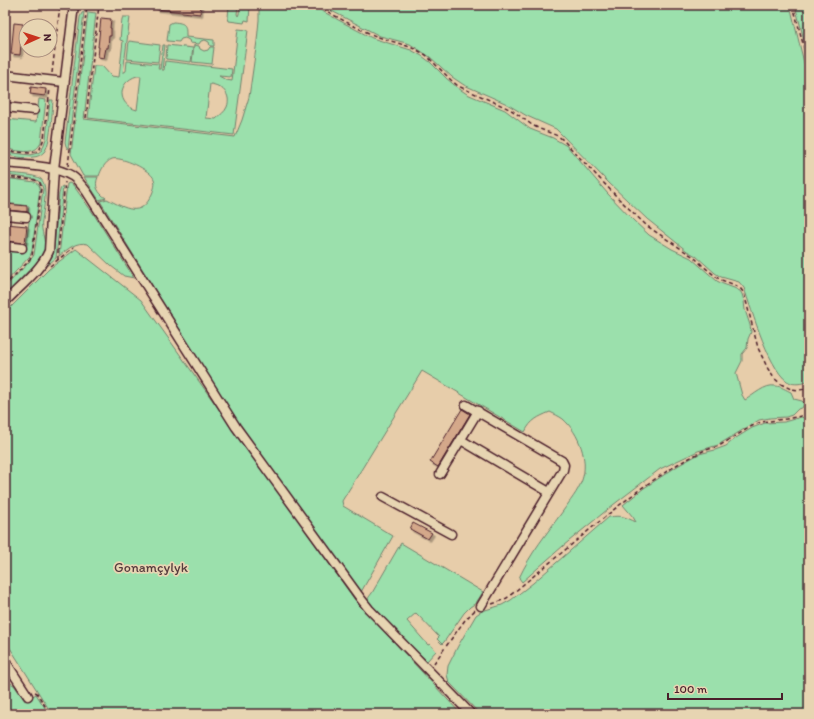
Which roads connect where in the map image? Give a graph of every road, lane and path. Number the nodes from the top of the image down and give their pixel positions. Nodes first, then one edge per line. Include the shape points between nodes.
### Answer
1 (60, 5) edge
2 (74, 5) edge
3 (87, 5) edge
4 (99, 5) edge
5 (316, 5) edge
6 (793, 5) edge
7 (809, 67) edge
8 (5, 75) edge
9 (51, 76) dead end
10 (64, 82) junction
11 (50, 87) dead end
12 (5, 107) edge
13 (34, 110) dead end
14 (86, 118) dead end
15 (5, 150) edge
16 (70, 152) dead end
17 (5, 163) edge
18 (54, 169) junction
19 (65, 185) dead end
20 (5, 214) edge
21 (26, 217) dead end
22 (5, 246) edge
23 (22, 248) dead end
24 (58, 260) dead end
25 (5, 302) edge
26 (809, 388) edge
27 (466, 405) dead end
28 (478, 411) junction
29 (809, 419) edge
30 (461, 440) junction
31 (440, 474) dead end
32 (549, 492) junction
33 (383, 497) dead end
34 (451, 534) dead end
35 (481, 606) junction
36 (6, 667) edge
37 (429, 670) junction
38 (28, 696) dead end
39 (471, 714) edge

1 - 9 path
2 - 10 street
3 - 16 path
4 - 14 path
5 - 26 path via 372,35 412,47 426,55 458,86 512,111 540,130 558,136 647,226 694,257 719,279 740,288 746,299 758,348 774,378 791,390
6 - 7 path
8 - 10 street
10 - 18 street
11 - 15 path via 44,138 40,149 30,153
12 - 13 street
17 - 18 street
18 - 25 street via 46,258
18 - 37 street via 73,177 87,192 236,427 361,599
19 - 24 path
20 - 21 street
22 - 23 street
27 - 28 street
28 - 30 street
28 - 32 street via 562,461 564,468
29 - 35 path via 801,416 761,422 719,446 678,464 617,507 506,598
30 - 31 street
30 - 32 street
32 - 35 street
33 - 34 street
35 - 37 path via 470,613
36 - 38 street
37 - 39 street

